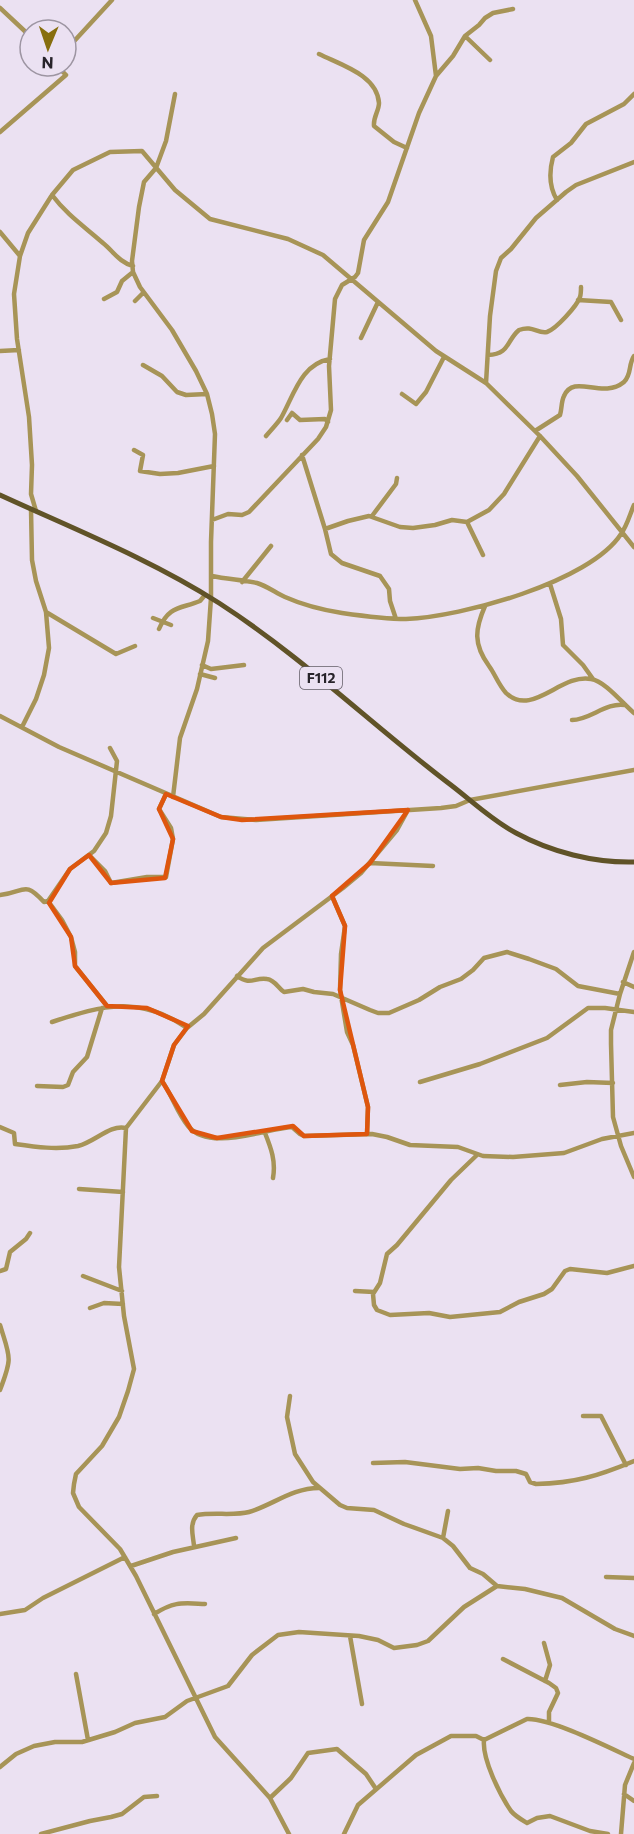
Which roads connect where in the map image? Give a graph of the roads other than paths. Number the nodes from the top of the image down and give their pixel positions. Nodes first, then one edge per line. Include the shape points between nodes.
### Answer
1 (112, 0) edge
2 (415, 0) edge
3 (0, 8) edge
4 (513, 9) dead end
5 (18, 25) edge
6 (465, 36) junction
7 (78, 37) edge
8 (319, 54) dead end
9 (490, 60) dead end
10 (436, 76) junction
11 (63, 78) edge
12 (174, 94) dead end
13 (634, 94) edge
14 (0, 132) edge
15 (407, 148) junction
16 (634, 162) edge
17 (156, 168) junction
18 (52, 195) junction
19 (557, 200) junction
20 (0, 232) edge
21 (20, 256) junction
22 (133, 269) junction
23 (351, 280) junction
24 (581, 287) dead end
25 (143, 293) junction
26 (104, 299) dead end
27 (578, 300) junction
28 (135, 301) dead end
29 (378, 302) junction
30 (621, 320) dead end
31 (361, 338) dead end
32 (20, 350) junction
33 (0, 351) edge
34 (488, 355) junction
35 (634, 356) edge
36 (444, 357) junction
37 (330, 359) junction
38 (143, 365) dead end
39 (486, 383) junction
40 (207, 394) junction
41 (402, 394) dead end
42 (287, 420) dead end
43 (328, 422) junction
44 (535, 431) junction
45 (266, 436) dead end
46 (540, 436) junction
47 (135, 450) dead end
48 (302, 454) junction
49 (214, 466) junction
50 (397, 478) dead end
51 (0, 495) edge
52 (634, 505) edge
53 (34, 510) junction
54 (372, 516) junction
55 (212, 520) junction
56 (467, 522) junction
57 (325, 529) junction
58 (621, 534) junction
59 (271, 546) dead end
60 (634, 547) edge
61 (483, 555) dead end
62 (212, 576) junction
63 (242, 582) junction
64 (550, 584) junction
65 (205, 595) junction
66 (211, 598) junction
67 (485, 606) junction
68 (46, 612) junction
69 (153, 618) dead end
70 (396, 618) junction
71 (162, 622) junction
72 (171, 625) dead end
73 (159, 629) dead end
74 (135, 646) dead end
75 (202, 665) junction
76 (244, 665) dead end
77 (200, 674) junction
78 (215, 678) dead end
79 (593, 679) junction
80 (625, 705) junction
81 (634, 713) edge
82 (1, 718) edge
83 (572, 720) dead end
84 (22, 728) junction
85 (110, 748) dead end
86 (634, 770) edge
87 (115, 771) junction
88 (166, 794) junction
89 (173, 797) junction
90 (470, 800) junction
91 (408, 810) junction
92 (89, 855) junction
93 (634, 862) edge
94 (370, 863) junction
95 (434, 866) dead end
96 (0, 895) edge
97 (332, 896) junction
98 (48, 902) junction
99 (634, 952) edge
100 (237, 976) junction
101 (623, 982) junction
102 (634, 987) edge
103 (620, 994) junction
104 (341, 996) junction
105 (104, 1007) junction
106 (616, 1010) junction
107 (634, 1012) edge
108 (52, 1022) dead end
109 (187, 1028) junction
110 (162, 1081) junction
111 (420, 1082) dead end
112 (613, 1083) junction
113 (560, 1085) dead end
114 (37, 1086) dead end
115 (0, 1127) edge
116 (126, 1128) junction
117 (265, 1133) junction
118 (634, 1133) edge
119 (367, 1134) junction
120 (618, 1136) junction
121 (477, 1155) junction
122 (634, 1177) edge
123 (273, 1178) dead end
124 (79, 1188) dead end
125 (123, 1192) junction
126 (30, 1233) dead end
127 (634, 1266) edge
128 (0, 1271) edge
129 (83, 1276) dead end
130 (355, 1290) dead end
131 (122, 1291) junction
132 (374, 1292) junction
133 (123, 1304) junction
134 (90, 1308) dead end
135 (0, 1325) edge
136 (2, 1338) edge
137 (0, 1390) edge
138 (290, 1396) dead end
139 (583, 1416) dead end
140 (634, 1461) edge
141 (373, 1463) dead end
142 (626, 1465) junction
143 (320, 1488) junction
144 (448, 1511) dead end
145 (236, 1538) dead end
146 (443, 1538) junction
147 (194, 1546) junction
148 (125, 1557) junction
149 (131, 1566) junction
150 (606, 1577) dead end
151 (634, 1578) edge
152 (498, 1586) junction
153 (205, 1604) dead end
154 (0, 1614) edge
155 (154, 1614) junction
156 (350, 1636) junction
157 (634, 1636) edge
158 (544, 1643) dead end
159 (502, 1659) dead end
160 (76, 1674) dead end
161 (545, 1681) junction
162 (195, 1698) junction
163 (362, 1704) dead end
164 (549, 1723) junction
165 (88, 1740) junction
166 (484, 1740) junction
167 (634, 1761) edge
168 (0, 1767) edge
169 (376, 1789) junction
170 (624, 1794) junction
171 (157, 1796) dead end
172 (270, 1798) junction
173 (634, 1801) edge
174 (41, 1834) edge
175 (289, 1834) edge
176 (344, 1834) edge
177 (608, 1834) edge
178 (621, 1834) edge

1 - 7 street
2 - 10 street via 430,36
3 - 5 street
4 - 6 street via 488,15
6 - 9 street
6 - 10 street
8 - 15 street via 373,85 379,105 374,126
10 - 15 street
11 - 14 street
12 - 17 street via 170,128
13 - 19 street via 624,104 586,124 553,157 550,178
15 - 23 street via 388,202 364,240 357,273
16 - 19 street via 576,185
17 - 18 street via 142,151 110,152 73,170
17 - 22 street via 144,182
17 - 23 street via 187,202 210,219 288,239 323,255
18 - 21 street via 28,233
18 - 22 street via 76,222
19 - 34 street via 536,218 498,263
20 - 21 street
21 - 32 street via 14,294
22 - 25 street
22 - 26 street via 117,292
23 - 29 street
23 - 37 street via 342,285 335,299
24 - 27 street
25 - 28 street
25 - 40 street via 172,330
27 - 30 street via 611,302
27 - 34 street via 553,329 519,330 504,351
29 - 31 street
29 - 36 street
32 - 33 street
32 - 53 street via 29,417
34 - 39 street
35 - 44 street via 628,376 620,384 601,390 574,386 564,395 560,415
36 - 39 street
36 - 41 street via 416,404
37 - 43 street
37 - 45 street via 304,373
38 - 40 street via 162,376 177,392
39 - 44 street
40 - 49 street via 215,434
42 - 43 street via 292,413 300,420
43 - 48 street
44 - 46 street
46 - 56 street via 504,494 489,510
46 - 58 street via 577,476
47 - 49 street via 143,455 140,471 178,473
48 - 55 street via 249,512
48 - 57 street
49 - 55 street
50 - 54 street
51 - 53 main road, F112
52 - 58 street
53 - 65 main road, F112 via 154,565
53 - 68 street via 30,548 33,573
54 - 56 street via 413,528 452,520
54 - 57 street
55 - 62 street
56 - 61 street
57 - 70 street via 328,548 335,557 384,580
58 - 60 street
58 - 64 street via 589,565
59 - 63 street
62 - 63 street
62 - 66 street
63 - 70 street via 257,583 316,608
64 - 67 street
64 - 79 street via 561,619 563,645
65 - 66 main road, F112
65 - 71 street via 176,607
66 - 75 street
66 - 90 main road, F112 via 295,656
67 - 70 street via 430,617
67 - 79 street via 478,624 479,652 497,682 514,699 526,701 563,684
68 - 74 street via 116,654
68 - 84 street via 48,658 36,699
69 - 71 street
71 - 72 street
71 - 73 street
75 - 76 street via 211,669
75 - 77 street
77 - 78 street
77 - 89 street via 180,738
79 - 80 street
80 - 81 street
80 - 83 street
82 - 84 street
84 - 87 street
85 - 87 street via 116,758
86 - 90 street
87 - 88 street
87 - 92 street via 110,821 100,843
88 - 89 street
88 - 92 street via 159,809 173,839 166,878 111,883
89 - 91 street via 221,817 242,820
90 - 91 street via 449,807
90 - 93 main road, F112 via 504,827 545,846 597,859
91 - 94 street
92 - 98 street via 70,869
94 - 95 street
94 - 97 street
96 - 98 street via 28,888
97 - 100 street via 263,948
97 - 104 street via 345,926
98 - 105 street via 71,937 75,966
99 - 101 street
100 - 104 street via 247,982 271,980 284,992 303,989
100 - 109 street
101 - 102 street
101 - 103 street
103 - 104 street via 578,986 556,969 501,952 484,958 461,979 389,1012 378,1013
103 - 106 street
104 - 119 street via 346,1032 353,1045 368,1107
105 - 108 street
105 - 109 street via 147,1008
105 - 114 street via 87,1057 73,1072 68,1085
106 - 107 street
106 - 111 street via 588,1008 547,1038
106 - 112 street via 612,1030
109 - 110 street via 174,1045
110 - 116 street
110 - 117 street via 185,1123 202,1137
112 - 113 street
112 - 120 street via 613,1117
115 - 116 street via 14,1133 15,1144 47,1148 76,1146 115,1128
116 - 125 street
117 - 119 street via 292,1126 304,1136
117 - 123 street via 275,1166
118 - 120 street
119 - 121 street via 410,1145 458,1147
120 - 121 street via 555,1154
120 - 122 street
121 - 132 street via 387,1254 380,1284
124 - 125 street
125 - 131 street via 119,1267
126 - 128 street via 10,1252 6,1269
127 - 132 street via 607,1273 570,1269 544,1294 482,1315 385,1314 375,1308
129 - 131 street
130 - 132 street
131 - 133 street
133 - 134 street via 104,1302
133 - 148 street via 133,1377 102,1446 76,1474 73,1493 79,1507
135 - 136 street
136 - 137 street via 10,1361
138 - 143 street via 287,1417 292,1447
139 - 142 street via 601,1416
140 - 142 street
141 - 142 street via 516,1471 536,1484 572,1482
143 - 146 street via 343,1507 374,1510
143 - 147 street via 306,1488 247,1513 197,1515 192,1528
144 - 146 street
145 - 147 street
146 - 152 street via 470,1568
147 - 149 street
148 - 149 street
148 - 154 street via 26,1610
149 - 155 street
150 - 151 street
152 - 156 street via 464,1607 428,1641 417,1645 394,1648 378,1640
152 - 157 street via 562,1598
153 - 155 street via 178,1603
155 - 162 street
156 - 162 street via 299,1632 278,1635 252,1655 228,1686
156 - 163 street
158 - 161 street via 550,1665
159 - 161 street
160 - 165 street
161 - 164 street via 558,1693 549,1712
162 - 165 street via 165,1717
162 - 172 street via 215,1737
164 - 166 street via 527,1719
164 - 167 street
165 - 168 street via 34,1746 15,1754
166 - 169 street via 476,1736 447,1737 406,1762
166 - 177 street via 493,1778 512,1813 527,1823 550,1816
167 - 170 street
169 - 172 street via 366,1774 333,1748 308,1752 291,1778
169 - 176 street via 358,1805
170 - 173 street
170 - 178 street
171 - 174 street via 144,1797 122,1814
172 - 175 street

